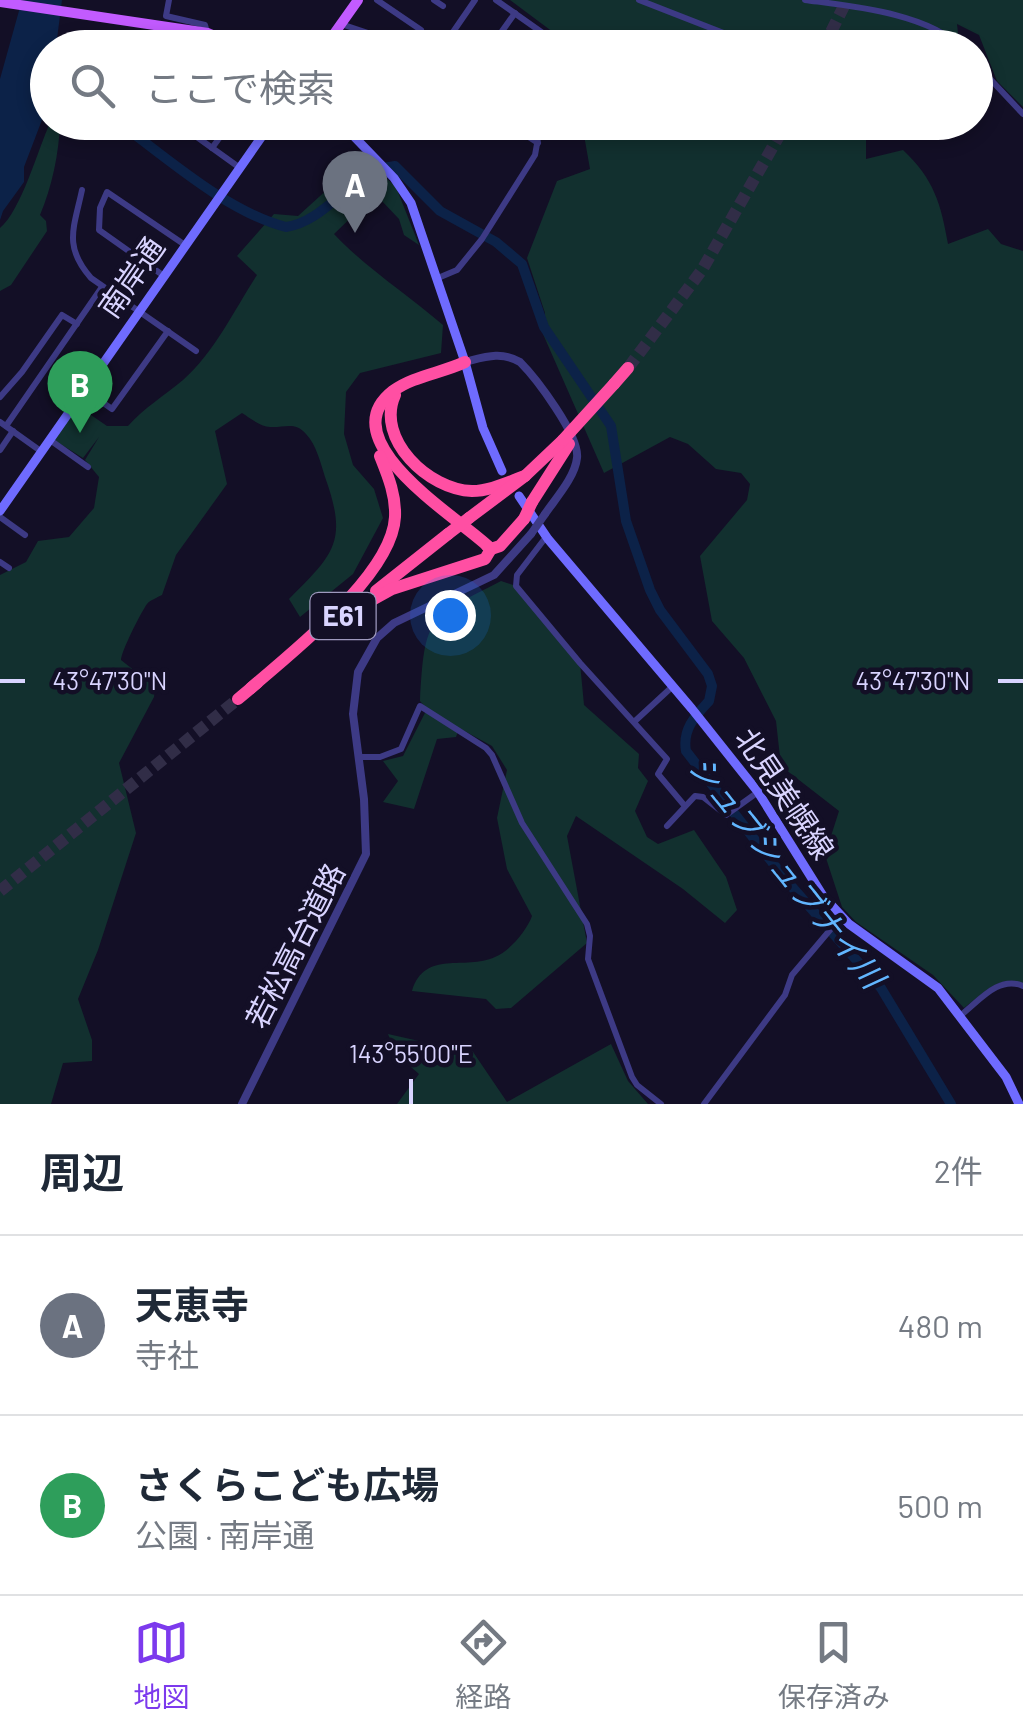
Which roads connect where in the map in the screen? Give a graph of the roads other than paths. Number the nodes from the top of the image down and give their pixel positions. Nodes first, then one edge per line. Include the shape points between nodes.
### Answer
1 (169, 0) edge
2 (341, 0) edge
3 (377, 0) edge
4 (434, 0) edge
5 (475, 0) edge
6 (496, 0) edge
7 (639, 0) edge
8 (805, 0) edge
9 (0, 2) edge
10 (355, 4) edge
11 (443, 6) dead end
12 (515, 13) junction
13 (341, 24) junction
14 (190, 30) edge
15 (207, 30) edge
16 (337, 30) edge
17 (359, 30) edge
18 (420, 30) dead end
19 (454, 30) edge
20 (503, 30) edge
21 (539, 30) edge
22 (716, 30) edge
23 (936, 30) edge
24 (993, 82) edge
25 (1023, 114) edge
26 (203, 140) edge
27 (218, 140) edge
28 (259, 140) edge
29 (357, 140) edge
30 (533, 140) edge
31 (538, 140) edge
32 (538, 143) junction
33 (212, 148) junction
34 (240, 168) junction
35 (82, 190) dead end
36 (185, 245) junction
37 (164, 276) junction
38 (438, 278) junction
39 (102, 286) junction
40 (140, 311) junction
41 (77, 324) junction
42 (168, 331) junction
43 (196, 351) dead end
44 (465, 362) junction
45 (620, 378) tunnel mouth
46 (403, 386) junction
47 (85, 390) junction
48 (0, 397) edge
49 (7, 426) edge
50 (50, 440) junction
51 (566, 442) junction
52 (0, 450) edge
53 (42, 452) junction
54 (380, 456) junction
55 (88, 467) dead end
56 (502, 471) dead end
57 (525, 476) junction
58 (526, 499) junction
59 (0, 514) edge
60 (26, 534) dead end
61 (546, 537) junction
62 (491, 548) junction
63 (0, 562) edge
64 (9, 568) dead end
65 (343, 616) junction
66 (673, 686) junction
67 (252, 688) junction
68 (238, 699) tunnel mouth
69 (634, 722) junction
70 (359, 758) junction
71 (758, 792) junction
72 (684, 805) junction
73 (667, 826) dead end
74 (841, 917) junction
75 (1023, 986) edge
76 (961, 1015) junction
77 (242, 1104) edge
78 (660, 1104) edge
79 (704, 1104) edge
80 (1019, 1104) edge

1 - 15 street via 166,16
2 - 10 street
3 - 18 street
4 - 11 street
5 - 19 street
6 - 12 street
7 - 22 street
8 - 23 street via 854,6
9 - 14 main road
10 - 13 main road
12 - 20 street
12 - 21 street
13 - 16 main road
13 - 17 street
24 - 25 street
26 - 33 street
27 - 33 street
28 - 34 main road, 南岸通
29 - 38 main road via 410,203
30 - 32 street
31 - 32 street
32 - 38 street via 482,239 458,270
33 - 34 street
34 - 36 main road, 南岸通
35 - 39 street via 72,250
36 - 37 main road, 南岸通
36 - 37 street via 107,192 99,230
37 - 40 main road, 南岸通
38 - 44 main road
39 - 40 street
39 - 41 street
40 - 42 street
40 - 47 main road, 南岸通
41 - 48 street via 62,315
41 - 49 street
42 - 43 street
42 - 47 street via 112,408
44 - 46 highway
44 - 54 highway via 398,380 381,394 371,426
44 - 56 main road via 482,428
44 - 70 street, 若松高台道路, bridge via 496,354 520,362 574,438 574,470 494,575 416,610 377,638 354,691
45 - 51 highway, E61, bridge
46 - 57 highway via 390,407 392,434 431,476 476,491
46 - 62 highway via 386,398 377,418 387,455 418,490
47 - 50 main road, 南岸通
49 - 52 street
49 - 53 street
50 - 53 main road, 南岸通
50 - 55 street
51 - 57 highway, E61
51 - 58 highway
53 - 59 main road, 南岸通
54 - 62 highway via 423,501
54 - 67 highway via 395,517 385,550 344,604
57 - 65 highway, E61, bridge
58 - 61 main road, 北見美幌線
58 - 62 highway, bridge via 524,519
59 - 60 street
61 - 66 main road, 北見美幌線
61 - 69 street via 516,586
62 - 65 highway via 485,558 392,590
63 - 64 street
65 - 67 highway, E61
66 - 69 street
66 - 71 main road, 北見美幌線
67 - 68 highway, E61
69 - 72 street via 667,759 658,774
70 - 77 street, 若松高台道路 via 366,854
70 - 78 street via 401,749 420,706 486,748 522,823 587,924 588,959 632,1077
71 - 72 street via 722,814 699,796
71 - 74 main road, 北見美幌線
72 - 73 street
74 - 76 main road, 北見美幌線 via 938,988
74 - 79 street via 792,975
75 - 76 street via 1000,984
76 - 80 main road, 北見美幌線

